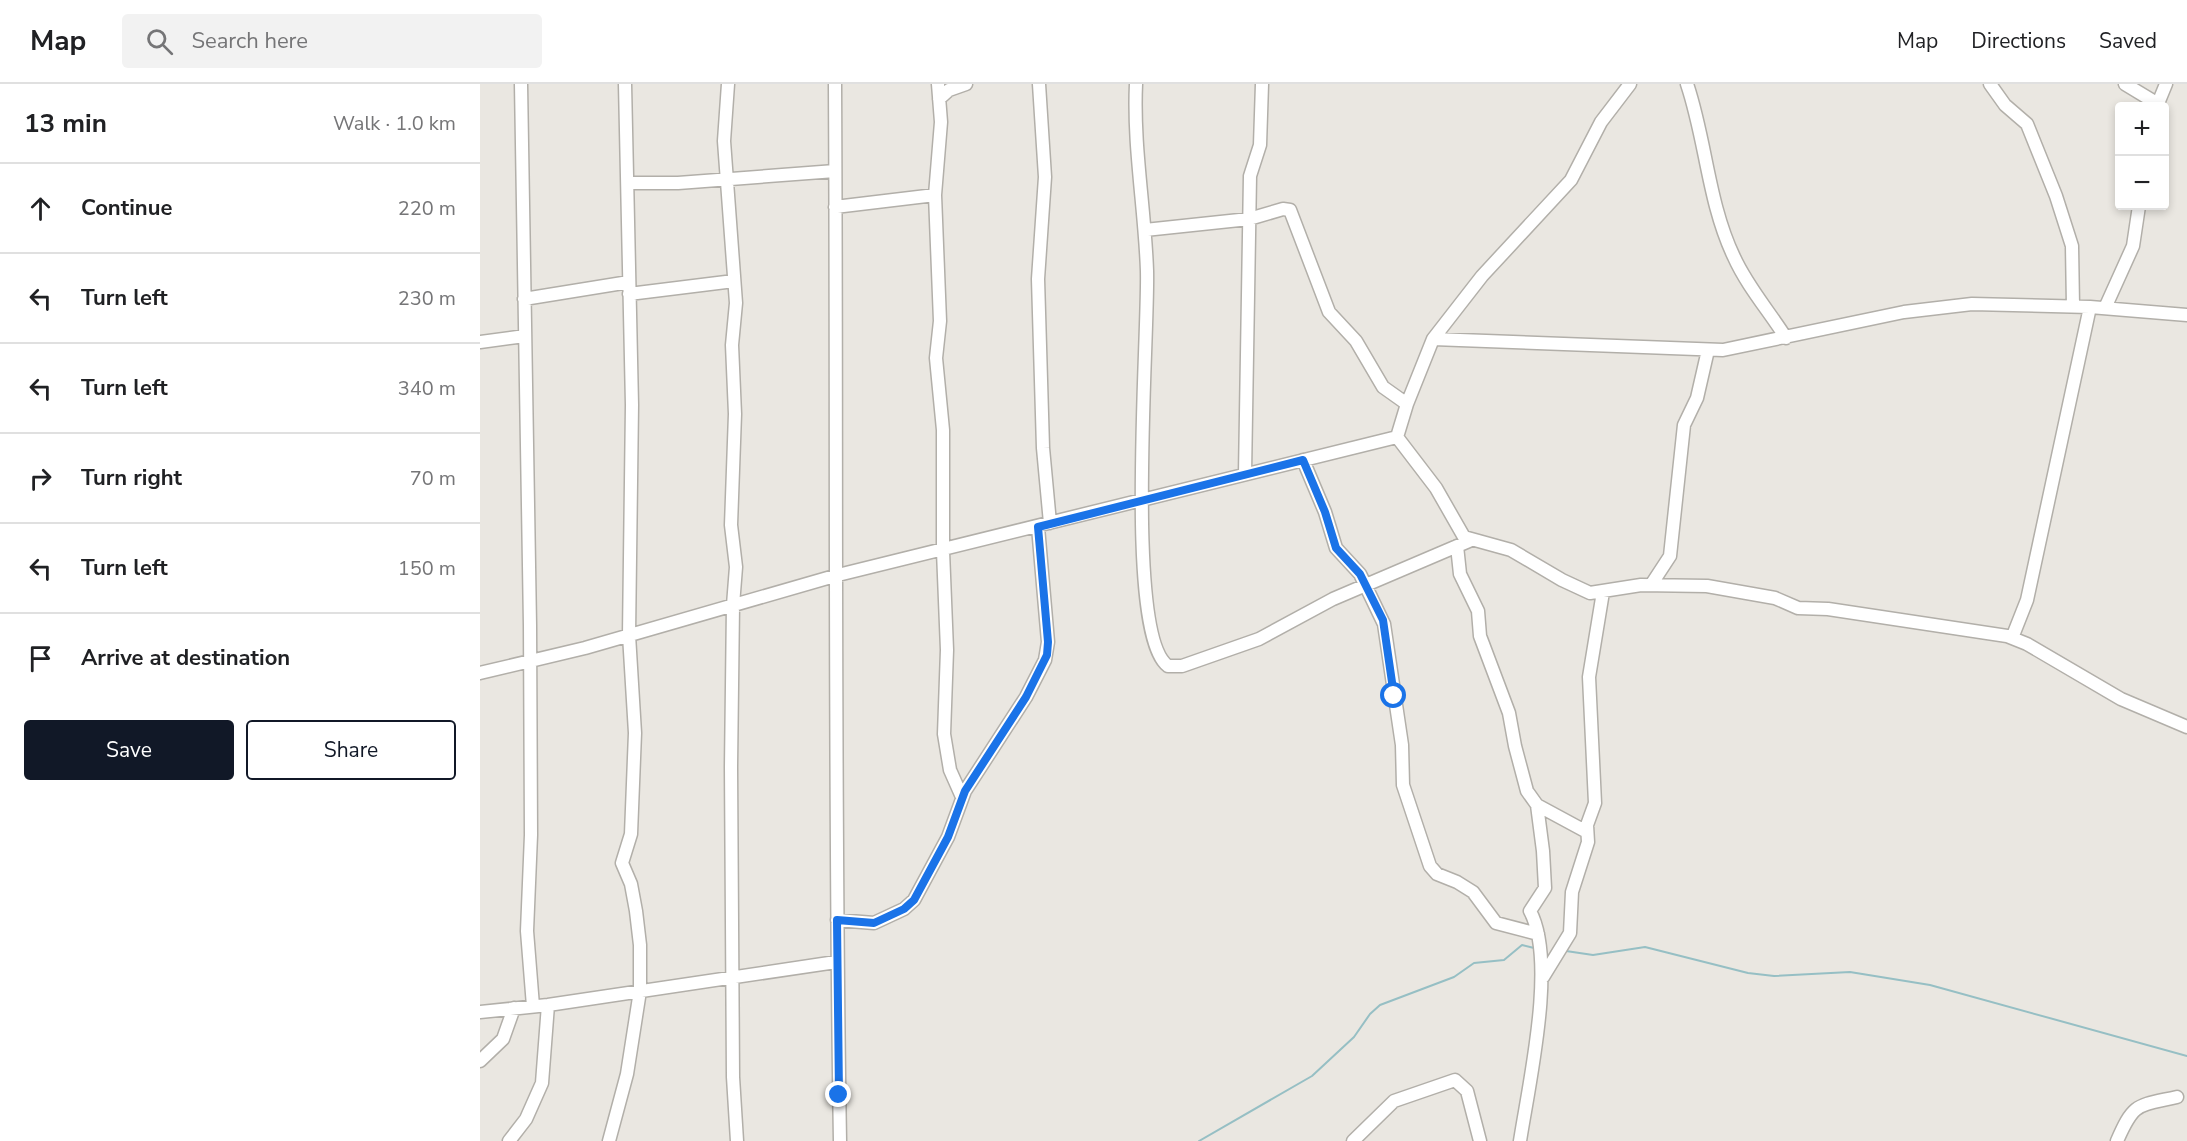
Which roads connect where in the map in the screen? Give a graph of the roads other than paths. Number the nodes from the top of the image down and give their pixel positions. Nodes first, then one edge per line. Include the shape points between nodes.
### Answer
1 (521, 84) edge
2 (625, 84) edge
3 (728, 84) edge
4 (835, 84) edge
5 (938, 84) edge
6 (966, 84) edge
7 (1039, 84) edge
8 (1136, 84) edge
9 (1262, 84) edge
10 (1630, 84) edge
11 (1687, 84) edge
12 (1990, 84) edge
13 (2125, 84) edge
14 (2166, 84) edge
15 (939, 99) junction
16 (2152, 102) edge
17 (2158, 102) edge
18 (836, 171) junction
19 (727, 178) junction
20 (629, 183) junction
21 (935, 195) junction
22 (835, 207) junction
23 (2138, 210) edge
24 (1249, 219) junction
25 (1145, 230) junction
26 (734, 281) junction
27 (629, 288) junction
28 (524, 299) junction
29 (2073, 306) junction
30 (2090, 307) junction
31 (2105, 308) junction
32 (2187, 315) edge
33 (525, 336) junction
34 (1786, 338) junction
35 (1433, 339) junction
36 (480, 342) edge
37 (1708, 350) junction
38 (1407, 404) junction
39 (1397, 437) junction
40 (1303, 460) junction
41 (1245, 474) junction
42 (1143, 498) junction
43 (1044, 525) junction
44 (1469, 540) junction
45 (1457, 546) junction
46 (943, 551) junction
47 (838, 575) junction
48 (1365, 584) junction
49 (1651, 585) junction
50 (1603, 592) junction
51 (733, 605) junction
52 (629, 635) junction
53 (2012, 638) junction
54 (530, 661) junction
55 (480, 673) edge
56 (2187, 727) edge
57 (962, 797) junction
58 (1536, 805) junction
59 (1587, 832) junction
60 (837, 920) junction
61 (1538, 934) junction
62 (836, 962) junction
63 (732, 977) junction
64 (1542, 977) junction
65 (640, 991) junction
66 (548, 1005) junction
67 (534, 1006) junction
68 (514, 1008) junction
69 (480, 1012) edge
70 (480, 1061) edge
71 (2177, 1097) dead end
72 (509, 1141) edge
73 (609, 1141) edge
74 (737, 1141) edge
75 (840, 1141) edge
76 (1353, 1141) edge
77 (1480, 1141) edge
78 (1520, 1141) edge
79 (2117, 1141) edge

1 - 28 street
2 - 20 street
3 - 19 street via 724,123
4 - 18 street
5 - 15 street
6 - 15 street via 949,90
7 - 43 street via 1046,177 1038,279
8 - 25 street
9 - 24 street via 1260,138 1250,176
10 - 35 street via 1601,122 1571,180 1482,276
11 - 34 street via 1730,248
12 - 29 street via 2005,105 2027,124 2056,196 2072,246
13 - 16 street
14 - 17 street
15 - 21 street
18 - 19 street
18 - 22 street
19 - 20 street
19 - 26 street
20 - 27 street
21 - 22 street
21 - 46 street
22 - 47 street
23 - 31 street via 2133,246
24 - 25 street
24 - 38 street via 1283,208 1292,212 1329,312 1356,341 1383,387
24 - 41 street
25 - 42 street
26 - 27 street
26 - 51 street
27 - 28 street
27 - 52 street via 632,439
28 - 33 street
29 - 30 street
29 - 34 street via 1942,306
30 - 31 street
30 - 53 street via 2027,600
31 - 32 street
33 - 36 street
33 - 54 street
34 - 37 street
35 - 37 street
35 - 38 street
37 - 49 street via 1697,398 1684,425 1670,556
38 - 39 street
39 - 40 street
39 - 44 street
40 - 41 street
40 - 48 street via 1336,548
41 - 42 street
42 - 43 street
42 - 48 street via 1150,629 1161,660 1168,666 1182,666 1259,639
43 - 46 street
43 - 57 street via 1047,655 1019,709
44 - 45 street
44 - 50 street via 1505,548 1590,593
45 - 48 street
45 - 58 street via 1460,574 1478,611 1480,636 1509,712 1527,791
46 - 47 street
46 - 57 street via 947,650 944,741 950,770
47 - 51 street
47 - 60 street
48 - 61 street via 1384,624 1402,744 1403,785 1430,866 1437,874 1473,892 1496,923
49 - 50 street
49 - 53 street via 1707,586 1775,598 1798,608
50 - 59 street via 1588,677 1595,799
51 - 52 street
51 - 63 street
52 - 54 street
52 - 65 street via 635,733 631,834 622,863 632,884 636,911
53 - 56 street via 2121,699
54 - 55 street
54 - 67 street via 531,846 527,931
57 - 60 street via 948,837 909,905 871,924
58 - 59 street
58 - 61 street via 1545,888 1530,911
59 - 64 street via 1588,842 1572,892 1570,933
60 - 62 street
61 - 64 street
62 - 63 street
62 - 75 street
63 - 65 street
63 - 74 street
64 - 78 street
65 - 66 street
65 - 73 street via 627,1074
66 - 67 street
66 - 72 street via 539,1092 526,1119
67 - 68 street
68 - 69 street
68 - 70 street via 503,1039
71 - 79 street via 2136,1107
76 - 77 street via 1394,1101 1455,1080 1467,1091

